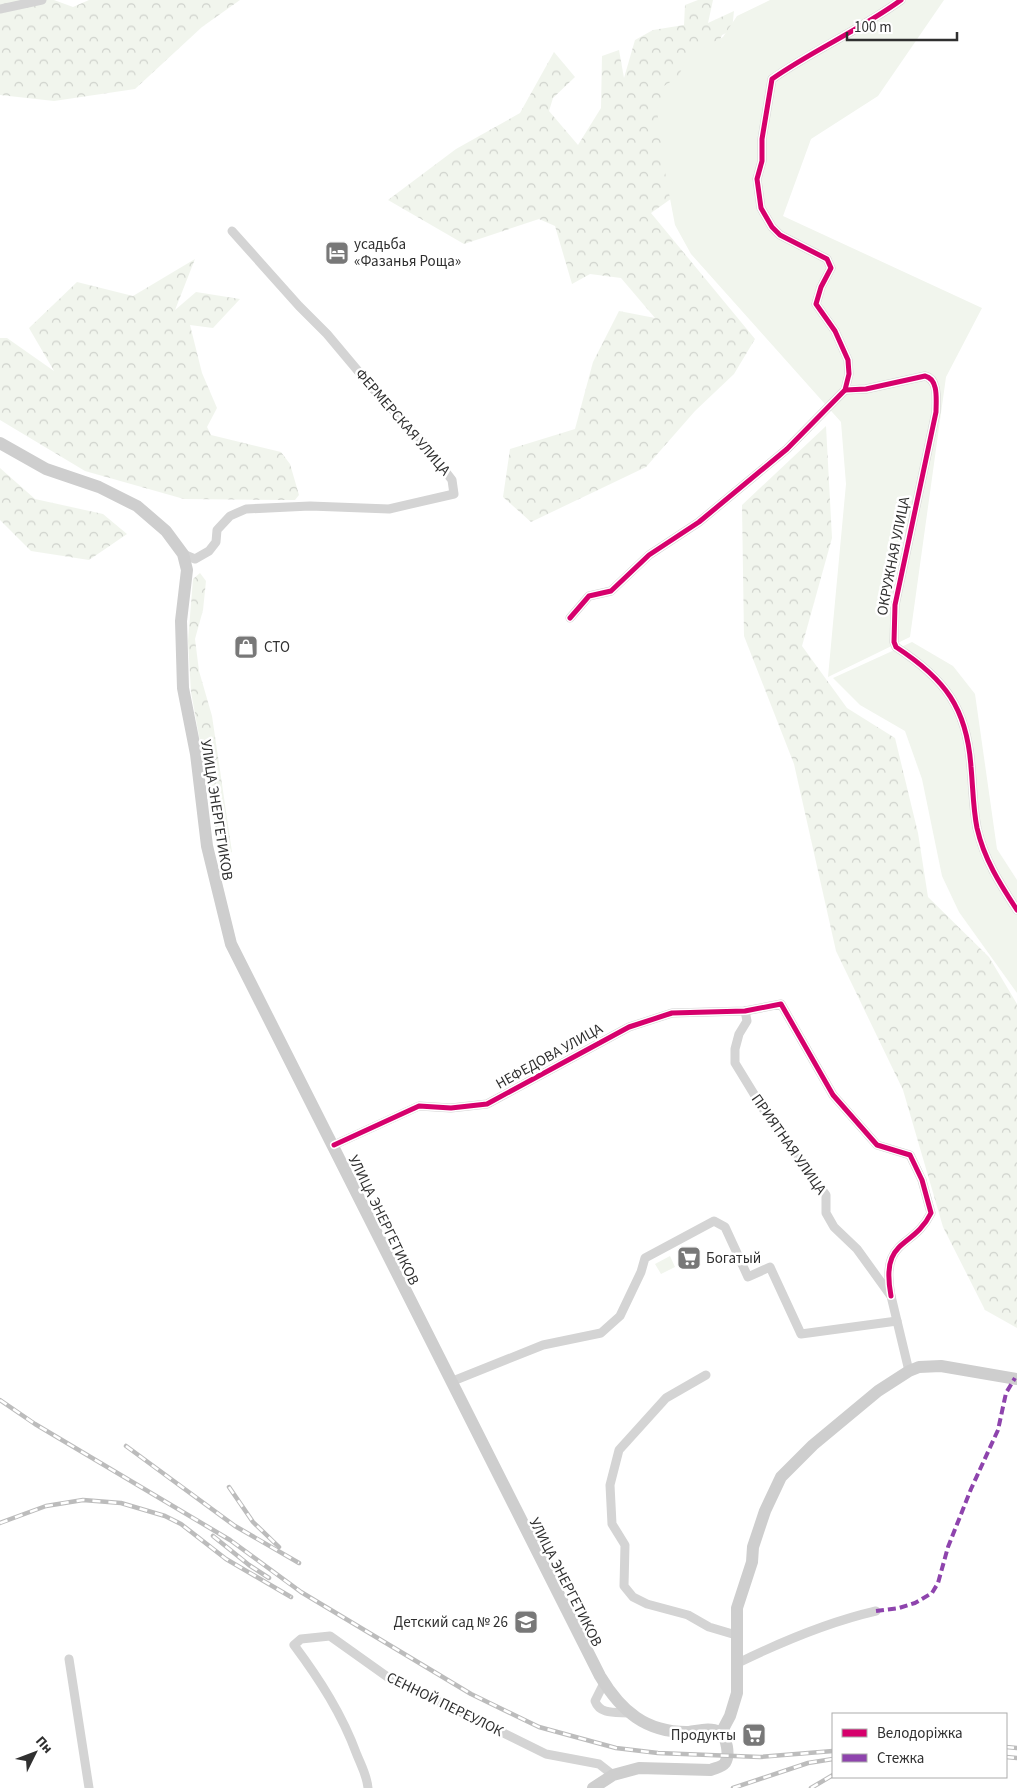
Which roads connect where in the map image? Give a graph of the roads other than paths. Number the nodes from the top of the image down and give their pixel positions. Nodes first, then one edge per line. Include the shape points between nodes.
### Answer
1 (42, 0) edge
2 (900, 0) edge
3 (0, 9) edge
4 (232, 231) dead end
5 (845, 390) junction
6 (0, 443) edge
7 (189, 556) junction
8 (570, 618) dead end
9 (1017, 910) edge
10 (745, 1011) junction
11 (334, 1145) junction
12 (891, 1296) junction
13 (897, 1321) junction
14 (910, 1371) junction
15 (706, 1375) dead end
16 (1017, 1379) edge
17 (453, 1381) junction
18 (876, 1611) dead end
19 (736, 1635) junction
20 (69, 1659) dead end
21 (738, 1663) junction
22 (604, 1684) junction
23 (629, 1713) junction
24 (721, 1733) junction
25 (613, 1775) junction
26 (89, 1788) edge
27 (368, 1788) edge
28 (593, 1788) edge

1 - 3 street
2 - 5 street via 798,60 772,79 762,139 757,188 765,217 780,235 827,259 830,264 816,304 835,331 848,360
4 - 7 street, ФЕРМЕРСКАЯ УЛИЦА via 422,441 452,480 454,494 389,509 310,506 246,509 230,516 217,530 216,542 209,551
5 - 8 street via 788,449 699,522 649,555 611,591 589,596
5 - 9 street, ОКРУЖНАЯ УЛИЦА via 866,389 925,376 935,389 934,420 894,605 894,642 896,647 927,668 958,708 969,747 974,813 982,847 988,863
6 - 7 main road via 46,469 99,487 137,506
7 - 11 main road, УЛИЦА ЭНЕРГЕТИКОВ via 182,621 183,688 196,754 208,846 231,944
10 - 11 street, НЕФЕДОВА УЛИЦА via 672,1013 637,1024 487,1104 451,1108 419,1106
10 - 12 street, ПРИЯТНАЯ УЛИЦА via 747,1021 738,1034 735,1063 773,1125 826,1195 826,1213 834,1228 857,1249
10 - 12 street, НЕФЕДОВА УЛИЦА via 781,1004 833,1095 876,1146 910,1155 922,1180 931,1213 893,1254 888,1269
11 - 17 main road, УЛИЦА ЭНЕРГЕТИКОВ
12 - 13 street, ПРИЯТНАЯ УЛИЦА
13 - 14 street, ПРИЯТНАЯ УЛИЦА
13 - 17 street via 801,1334 770,1267 748,1277 725,1227 714,1222 645,1258 620,1316 601,1333 543,1345
14 - 16 main road via 919,1367 941,1366
14 - 19 main road via 871,1396 812,1445 781,1477 765,1510 753,1547 752,1562 737,1608
15 - 19 street via 666,1398 619,1450 610,1485 612,1524 625,1545 624,1586 633,1597 647,1604 688,1614 709,1626
17 - 22 main road, УЛИЦА ЭНЕРГЕТИКОВ
18 - 21 street via 816,1628
19 - 21 main road
20 - 26 street
21 - 24 main road via 737,1694
22 - 23 main road, УЛИЦА ЭНЕРГЕТИКОВ
22 - 23 street via 595,1701 597,1706 609,1712
23 - 24 main road, УЛИЦА ЭНЕРГЕТИКОВ via 667,1731 711,1730
24 - 25 main road via 727,1746 726,1760 711,1770 639,1768
25 - 27 street, СЕННОЙ ПЕРЕУЛОК via 599,1764 546,1754 396,1683 330,1636 301,1639 294,1645 345,1722 367,1776
25 - 28 main road

